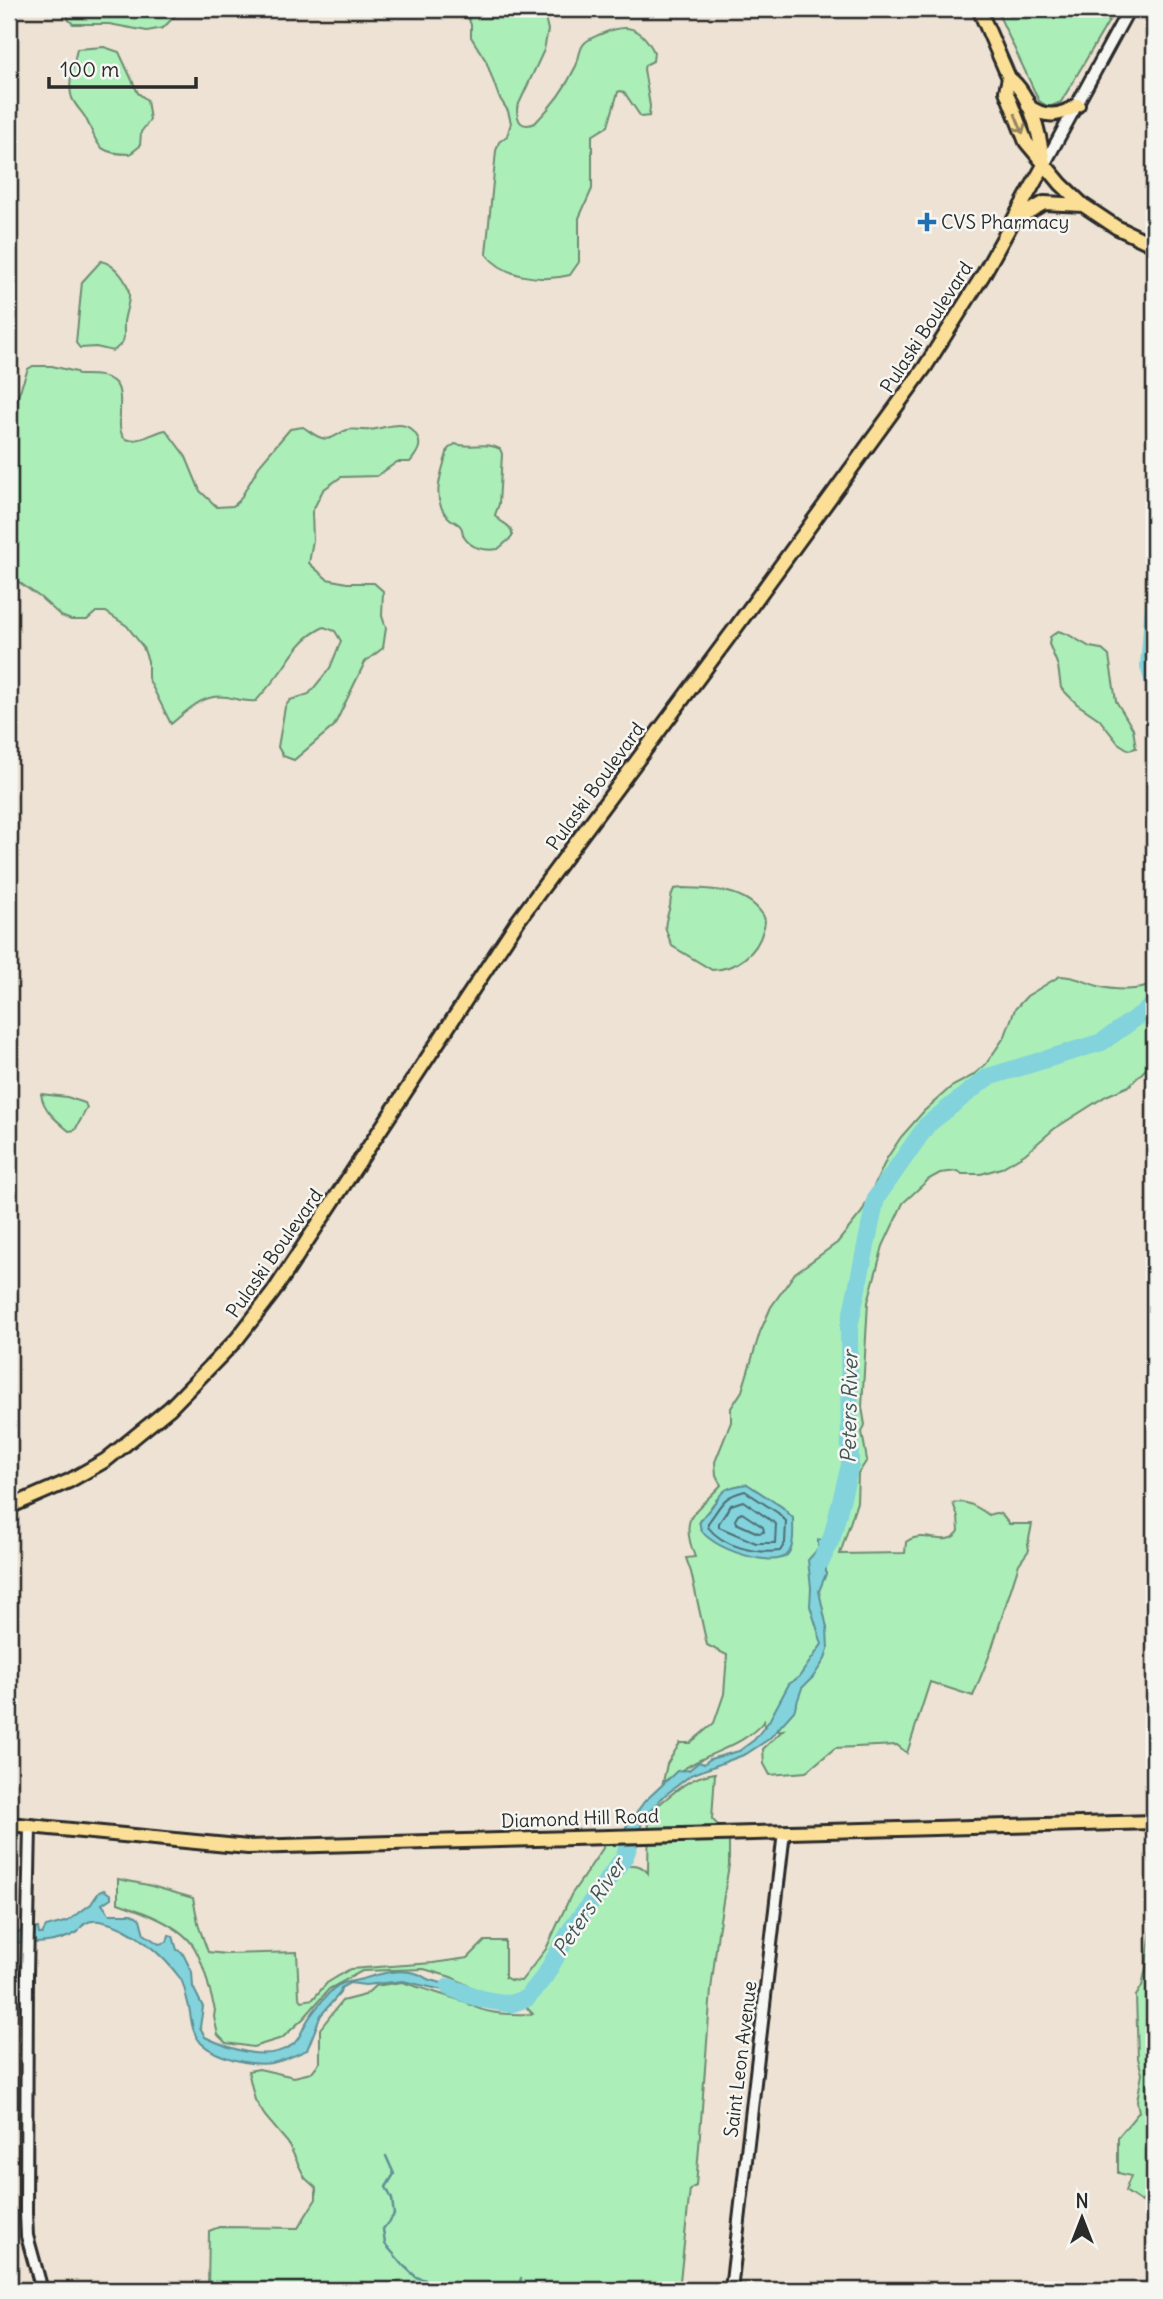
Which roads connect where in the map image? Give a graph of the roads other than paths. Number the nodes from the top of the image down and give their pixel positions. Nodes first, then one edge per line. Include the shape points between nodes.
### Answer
1 (979, 9) edge
2 (1129, 9) edge
3 (1009, 78) junction
4 (1078, 105) junction
5 (1028, 106) junction
6 (1044, 165) junction
7 (1083, 205) junction
8 (1013, 222) junction
9 (1154, 245) edge
10 (9, 1507) edge
11 (1154, 1822) edge
12 (9, 1824) edge
13 (30, 1826) junction
14 (784, 1832) junction
15 (43, 2290) edge
16 (732, 2290) edge

1 - 3 main road
2 - 4 street, Pulaski Boulevard
3 - 5 main road via 1019,86
3 -> 6 main road via 1006,91 1026,142
4 - 5 main road via 1053,116
4 - 6 street, Pulaski Boulevard
5 - 6 main road via 1040,135
6 - 7 main road
6 - 8 main road, Pulaski Boulevard
7 - 8 main road via 1044,203
7 - 9 main road
8 - 10 main road, Pulaski Boulevard via 925,367 517,922 275,1291 237,1339 170,1408 106,1460
11 - 14 main road, Diamond Hill Road
12 - 13 main road, Diamond Hill Road
13 - 14 main road, Diamond Hill Road via 248,1847
13 - 15 street via 26,2213 27,2236
14 - 16 street, Saint Leon Avenue

